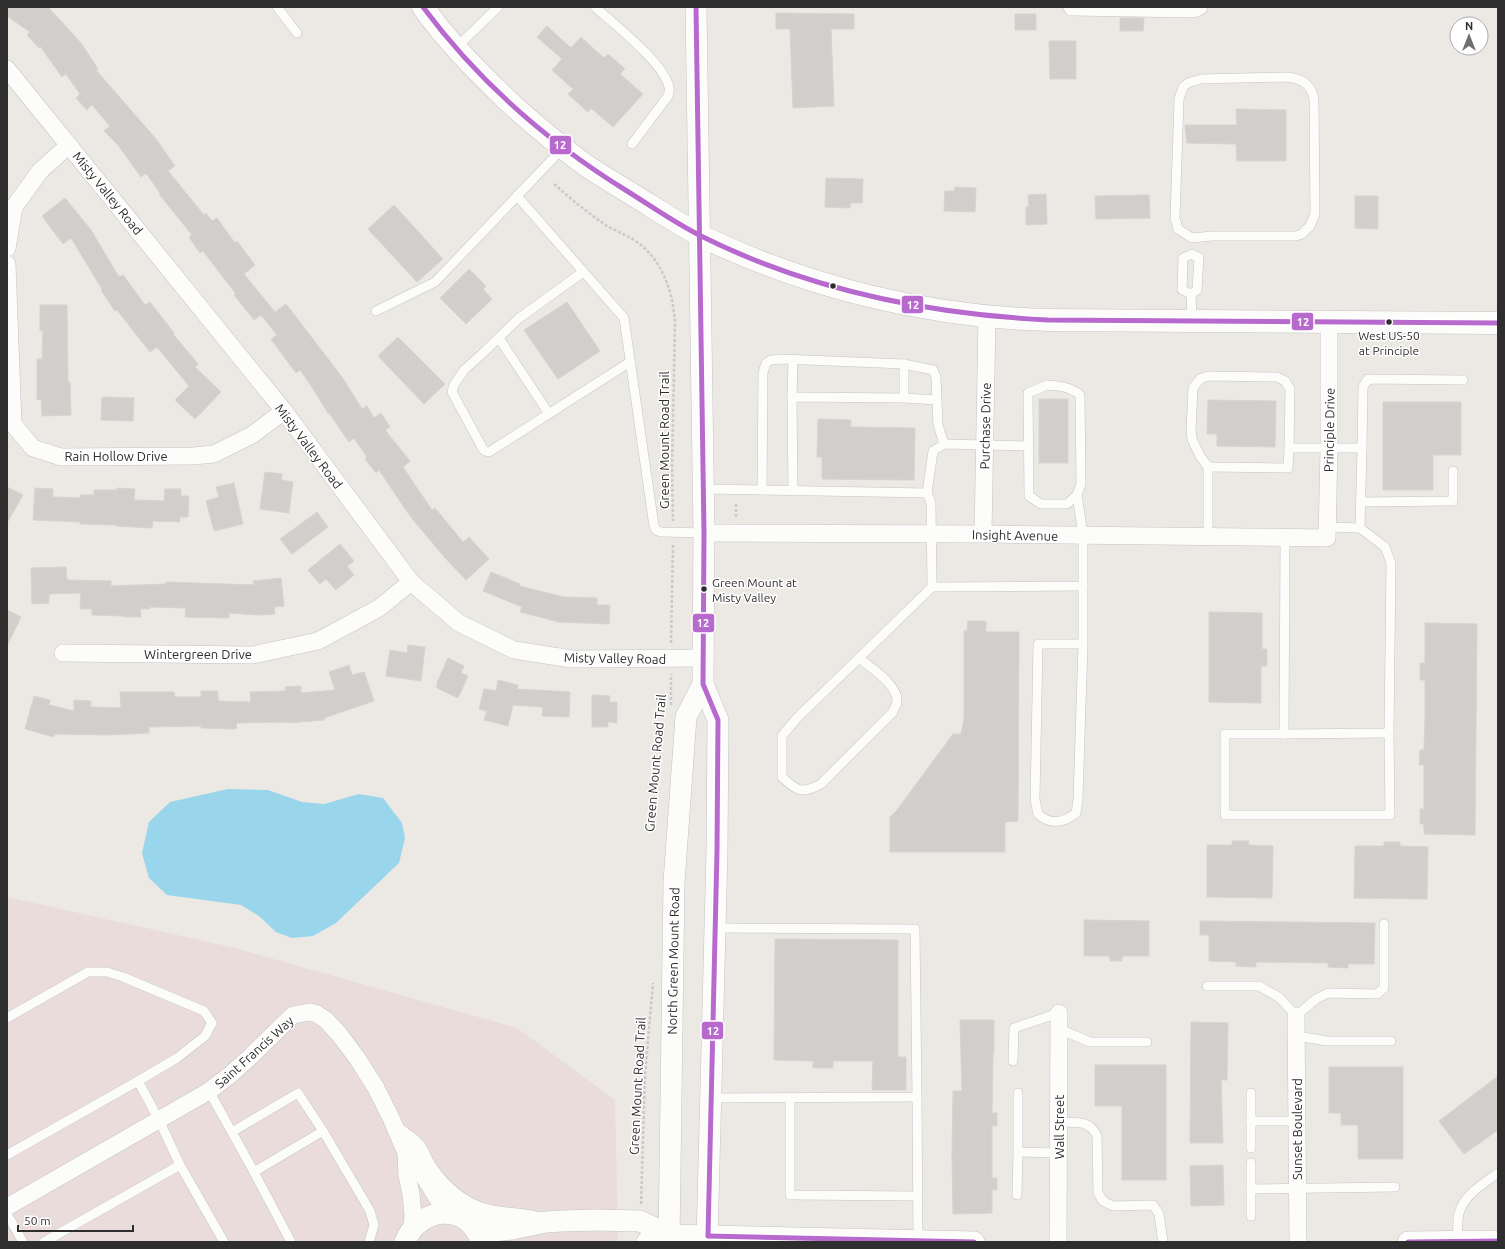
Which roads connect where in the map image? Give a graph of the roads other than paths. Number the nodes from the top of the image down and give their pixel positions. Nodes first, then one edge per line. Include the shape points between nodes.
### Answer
1 (277, 7) edge
2 (498, 7) edge
3 (595, 7) edge
4 (696, 7) edge
5 (1072, 7) edge
6 (1199, 7) edge
7 (428, 9) edge
8 (297, 33) dead end
9 (456, 48) junction
10 (7, 69) edge
11 (632, 144) dead end
12 (69, 145) junction
13 (564, 148) junction
14 (517, 196) junction
15 (700, 235) junction
16 (1192, 238) junction
17 (7, 248) edge
18 (1192, 254) junction
19 (7, 264) edge
20 (583, 272) junction
21 (1191, 294) junction
22 (376, 311) dead end
23 (987, 317) junction
24 (1192, 320) junction
25 (1329, 322) junction
26 (1498, 323) edge
27 (499, 338) junction
28 (793, 360) junction
29 (630, 362) junction
30 (904, 364) junction
31 (1463, 380) dead end
32 (792, 397) junction
33 (904, 398) junction
34 (937, 400) junction
35 (284, 411) junction
36 (549, 414) junction
37 (944, 444) junction
38 (985, 445) junction
39 (1028, 446) junction
40 (1290, 448) junction
41 (1362, 448) junction
42 (1329, 449) junction
43 (1208, 467) junction
44 (1454, 471) dead end
45 (703, 489) junction
46 (762, 490) junction
47 (793, 491) junction
48 (927, 493) junction
49 (1077, 495) junction
50 (1361, 502) junction
51 (1360, 528) junction
52 (704, 533) junction
53 (1327, 533) junction
54 (932, 534) junction
55 (983, 534) junction
56 (1083, 535) junction
57 (1208, 537) junction
58 (1285, 538) junction
59 (411, 582) junction
60 (1083, 586) junction
61 (932, 587) junction
62 (1083, 644) junction
63 (63, 653) dead end
64 (703, 658) junction
65 (859, 658) junction
66 (703, 684) junction
67 (1389, 733) junction
68 (1284, 734) junction
69 (1384, 924) dead end
70 (716, 928) junction
71 (1207, 986) dead end
72 (1296, 1016) junction
73 (7, 1018) edge
74 (1058, 1021) junction
75 (1297, 1036) junction
76 (1391, 1041) dead end
77 (1147, 1042) dead end
78 (1013, 1061) dead end
79 (138, 1081) junction
80 (209, 1091) junction
81 (1018, 1093) dead end
82 (1251, 1093) dead end
83 (917, 1097) junction
84 (711, 1098) junction
85 (790, 1098) junction
86 (159, 1120) junction
87 (1251, 1121) junction
88 (1297, 1121) junction
89 (1058, 1122) junction
90 (396, 1130) junction
91 (323, 1131) junction
92 (232, 1132) junction
93 (1251, 1148) dead end
94 (1018, 1152) junction
95 (406, 1153) junction
96 (1058, 1153) junction
97 (7, 1155) edge
98 (1251, 1163) dead end
99 (180, 1165) junction
100 (254, 1172) junction
101 (1498, 1173) edge
102 (1395, 1187) dead end
103 (1298, 1188) junction
104 (1251, 1189) junction
105 (1017, 1195) dead end
106 (918, 1196) junction
107 (7, 1207) edge
108 (7, 1214) edge
109 (453, 1214) junction
110 (1251, 1216) dead end
111 (546, 1222) junction
112 (408, 1235) edge
113 (478, 1236) edge
114 (669, 1238) edge
115 (708, 1239) edge
116 (918, 1241) edge
117 (1498, 1241) edge
118 (23, 1242) edge
119 (44, 1242) edge
120 (224, 1242) edge
121 (291, 1242) edge
122 (369, 1242) edge
123 (647, 1242) edge
124 (974, 1242) edge
125 (1058, 1242) edge
126 (1162, 1242) edge
127 (1298, 1242) edge
128 (1408, 1242) edge
129 (1457, 1242) edge

1 - 8 lane
2 - 9 lane
3 - 11 lane via 650,56 670,87 668,96
4 - 15 street, North Green Mount Road
5 - 6 street
7 - 9 main road
9 - 13 main road via 530,121
10 - 12 street, Misty Valley Road
12 - 17 street via 40,171 14,207
12 - 35 street, Misty Valley Road
13 - 14 lane
13 - 15 main road via 584,164
14 - 20 lane
14 - 22 lane via 435,282
15 - 23 main road via 787,272 839,289 905,304
15 - 45 street, North Green Mount Road
16 - 16 lane via 1296,236 1310,226 1315,214 1315,115 1313,92 1304,81 1288,77 1201,79 1193,80 1183,87 1178,105 1175,218 1178,229
16 - 18 lane
18 - 21 lane via 1199,258 1197,290
18 - 21 lane via 1183,258 1182,290
19 - 35 street, Rain Hollow Drive via 12,424 32,448 62,457 214,454 252,435
20 - 27 lane via 518,318
20 - 29 lane via 624,318
21 - 24 lane
23 - 24 main road via 1048,320
23 - 38 street, Purchase Drive
24 - 25 main road
25 - 26 main road
25 - 42 street, Principle Drive
27 - 36 lane
27 - 36 lane via 464,370 452,392 485,451 489,452 496,448
28 - 30 lane
28 - 32 lane
28 - 46 lane via 771,360 766,363 763,373
29 - 36 lane
29 - 52 lane via 654,526 661,532
30 - 33 lane
30 - 34 lane via 933,370 936,377
31 - 41 lane via 1368,379 1363,387
32 - 33 lane
32 - 47 lane
33 - 34 lane
34 - 37 lane via 938,425
35 - 59 street, Misty Valley Road
37 - 38 lane
37 - 48 lane via 934,451
38 - 39 lane
38 - 55 street, Purchase Drive
39 - 49 lane via 1029,496 1041,504 1066,504
39 - 49 lane via 1028,393 1047,385 1074,390 1080,395 1081,484
40 - 42 lane
40 - 43 lane via 1288,468
40 - 43 lane via 1290,388 1285,381 1277,377 1208,376 1200,379 1193,388 1191,430 1192,439
41 - 42 lane
41 - 50 lane
42 - 53 street, Principle Drive
43 - 57 lane
44 - 50 lane via 1454,501
45 - 46 lane
45 - 52 street, North Green Mount Road
46 - 47 lane
47 - 48 lane
48 - 54 lane via 931,503
49 - 56 lane
50 - 51 lane
51 - 53 lane
51 - 67 lane via 1385,547 1390,563
52 - 54 street, Insight Avenue
52 - 64 street, North Green Mount Road
53 - 58 street, Insight Avenue
54 - 55 street, Insight Avenue
54 - 61 lane
55 - 56 street, Insight Avenue
56 - 57 street, Insight Avenue
56 - 60 lane
57 - 58 street, Insight Avenue
58 - 68 lane
59 - 63 street, Wintergreen Drive via 379,608 318,641 253,655
59 - 64 street, Misty Valley Road via 459,623 514,650 572,659
60 - 61 lane
60 - 62 lane
61 - 65 lane
62 - 62 lane via 1076,813 1060,822 1044,820 1038,814 1035,800 1038,644
64 - 66 street, North Green Mount Road
65 - 65 lane via 782,736 782,777 796,788 808,791 821,784 893,712 898,701 891,684
66 - 70 street, North Green Mount Road via 718,720
66 - 114 street, North Green Mount Road via 686,717 676,837
67 - 68 lane
67 - 68 lane via 1390,815 1225,815 1225,734
69 - 72 lane via 1384,988 1381,992 1328,993 1316,999
70 - 83 lane via 915,929
70 - 84 street, North Green Mount Road
71 - 72 lane via 1259,986 1280,998
72 - 75 street, Sunset Boulevard
73 - 79 lane via 88,972 107,972 123,977 204,1011 212,1023 205,1036 177,1058
74 - 77 lane via 1090,1042
74 - 78 lane via 1014,1028
74 - 89 street, Wall Street
75 - 76 lane via 1327,1041
75 - 88 street, Sunset Boulevard
79 - 86 lane
79 - 97 lane
80 - 86 street, Saint Francis Way
80 - 90 street, Saint Francis Way via 250,1057 293,1015 310,1012 326,1020 357,1058 376,1088
80 - 92 lane
81 - 94 lane
82 - 87 lane
83 - 85 lane
83 - 106 lane
84 - 85 lane
84 - 115 street, North Green Mount Road
85 - 106 lane via 790,1195
86 - 99 lane
86 - 107 street, Saint Francis Way
87 - 88 lane
87 - 93 lane
88 - 103 street, Sunset Boulevard
89 - 96 street, Wall Street
89 - 126 lane via 1086,1123 1094,1128 1098,1136 1098,1193 1103,1201 1113,1206 1153,1205 1159,1214
90 - 95 street, Saint Francis Way
90 - 111 street, Saint Francis Way via 415,1145 432,1173 454,1196 490,1214 527,1217
91 - 92 lane via 298,1093
91 - 100 lane
91 - 122 lane via 370,1211 374,1225
92 - 100 lane
94 - 96 lane
94 - 105 lane
95 - 109 street, Saint Francis Way via 441,1204
95 - 112 street, Saint Francis Way via 413,1215
96 - 125 street, Wall Street
98 - 104 lane
99 - 119 lane
99 - 120 lane
100 - 121 lane
101 - 129 lane via 1464,1202 1459,1213
102 - 103 lane
103 - 104 lane
103 - 127 street, Sunset Boulevard
104 - 110 lane
106 - 116 lane
108 - 118 lane
109 - 112 street via 435,1214 419,1221
109 - 113 street via 461,1218
111 - 113 street via 492,1231
111 - 114 street via 640,1221
114 - 115 street
114 - 123 street
115 - 116 street
116 - 124 street
117 - 129 street
128 - 129 street

